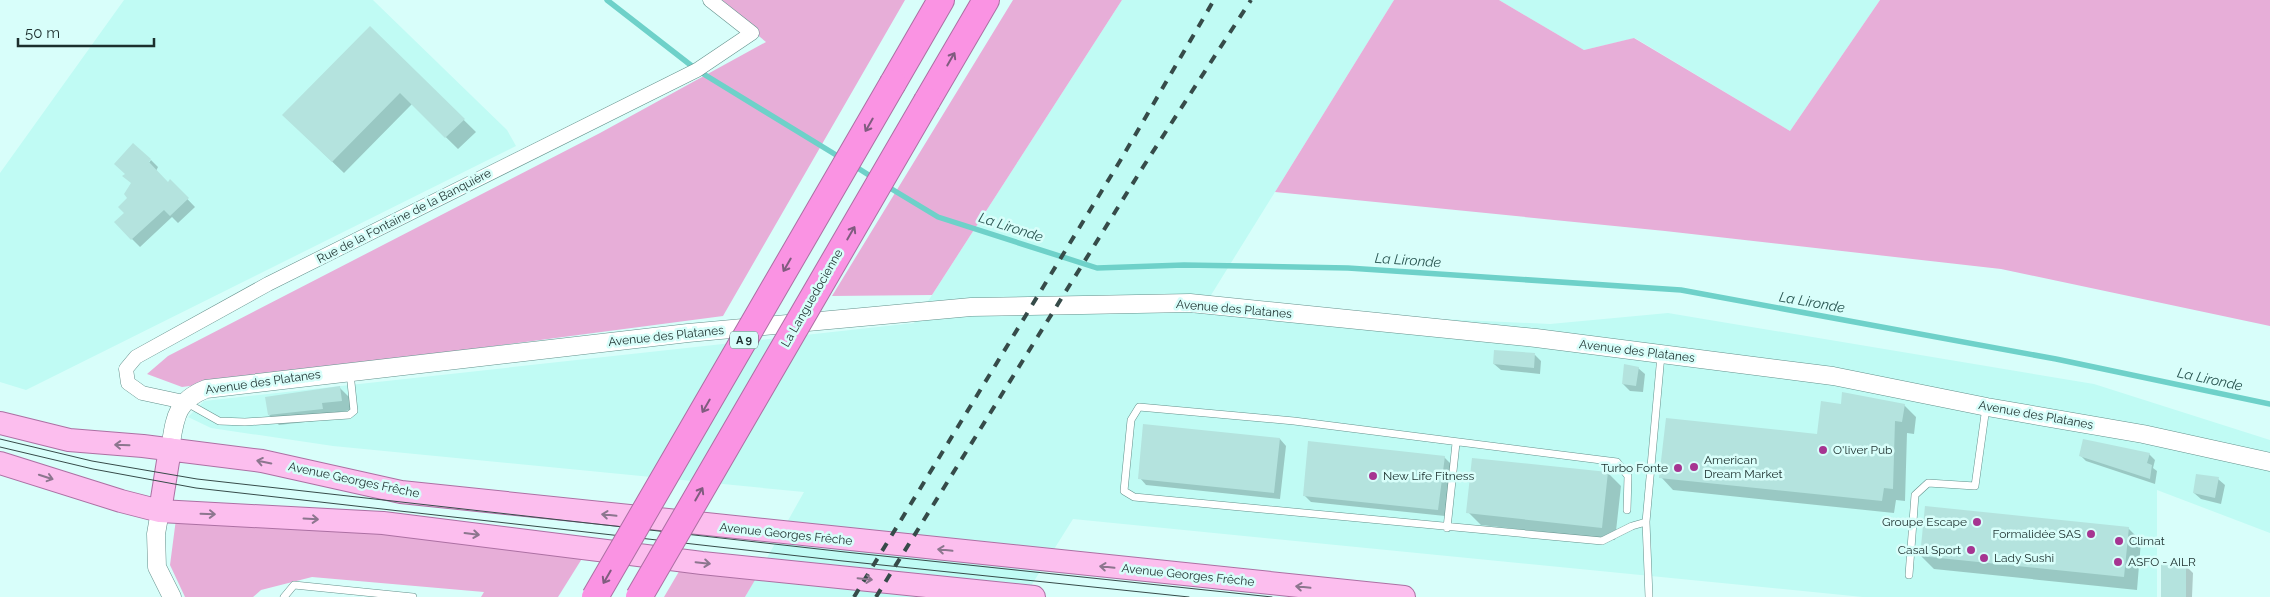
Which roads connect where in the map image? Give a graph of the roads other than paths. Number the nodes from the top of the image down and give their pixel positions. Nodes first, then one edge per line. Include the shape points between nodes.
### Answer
1 (710, 0) edge
2 (941, 0) edge
3 (986, 0) edge
4 (1661, 355) junction
5 (350, 370) junction
6 (184, 402) junction
7 (1986, 407) junction
8 (0, 423) edge
9 (1456, 443) junction
10 (170, 449) junction
11 (2270, 462) edge
12 (0, 463) edge
13 (1626, 510) dead end
14 (160, 511) junction
15 (1646, 522) junction
16 (1447, 528) junction
17 (1909, 575) dead end
18 (172, 597) edge
19 (284, 597) edge
20 (413, 597) edge
21 (595, 597) edge
22 (639, 597) edge
23 (1034, 597) edge
24 (1404, 597) edge
25 (1648, 597) edge

1 - 6 street, Rue de la Fontaine de la Banquière via 752,33 697,70 268,284 136,357 126,369 128,383 142,393
2 -> 21 highway, A 9, bridge
22 -> 3 highway, La Languedocienne, bridge
4 - 5 street, Avenue des Platanes via 1536,338 1190,303 971,307 688,333
4 - 7 street, Avenue des Platanes via 1833,376
4 - 15 lane
5 - 6 street, Avenue des Platanes via 206,389 194,393
5 - 6 lane via 354,411 349,415 219,421
6 - 10 street via 178,409
7 - 11 street, Avenue des Platanes via 2143,434
7 - 17 lane via 1975,486 1928,483 1915,495
10 -> 8 main road, Avenue Georges Frêche via 69,440
9 - 13 lane via 1618,462 1628,476
9 - 16 lane
9 - 16 lane via 1294,421 1139,407 1130,420 1124,491 1134,497
10 - 14 main road
24 -> 10 main road, Avenue Georges Frêche via 400,492 262,461
12 -> 14 main road
14 - 18 street via 156,534 157,567
14 -> 23 main road via 383,524
15 - 16 lane via 1602,541
15 - 25 lane
19 - 20 lane via 294,585

